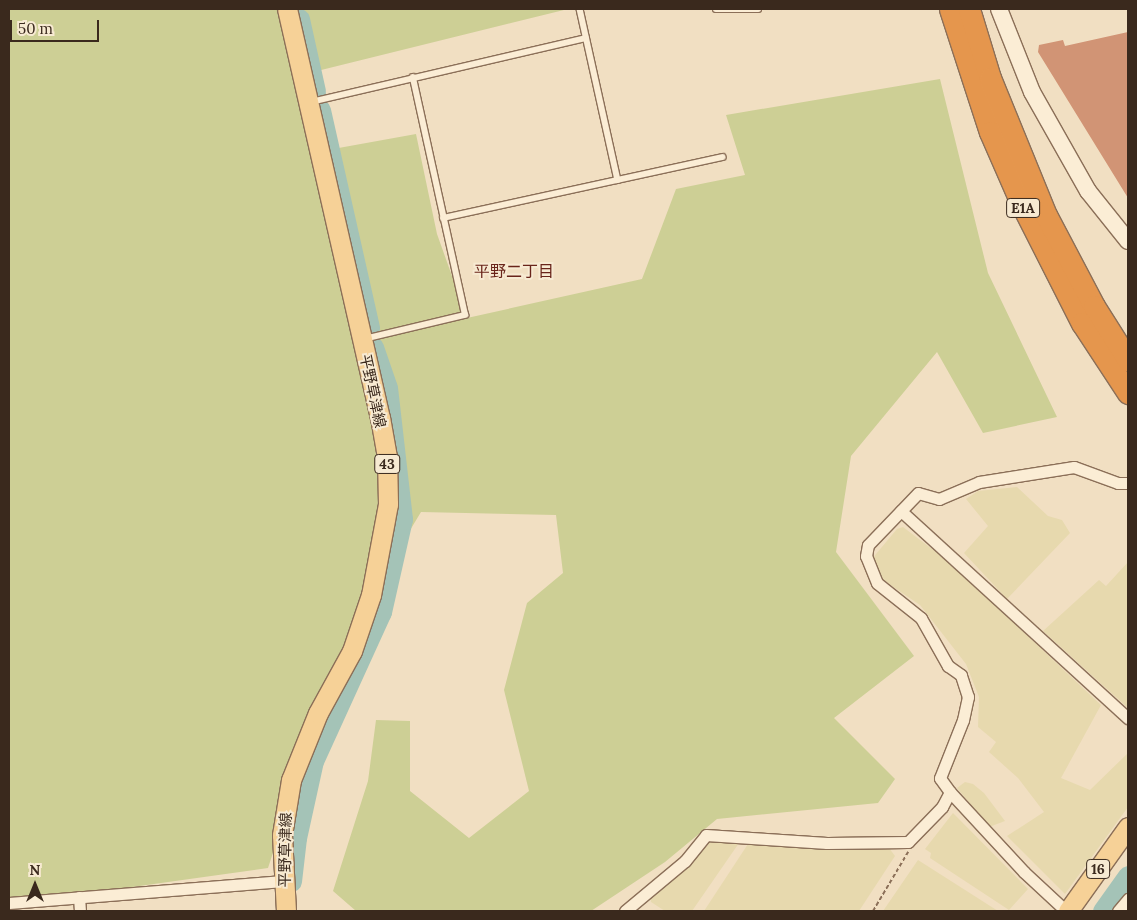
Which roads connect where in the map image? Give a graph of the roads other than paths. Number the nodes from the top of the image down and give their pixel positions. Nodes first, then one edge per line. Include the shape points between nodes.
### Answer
1 (287, 9) edge
2 (580, 9) edge
3 (716, 9) edge
4 (758, 9) edge
5 (950, 9) edge
6 (969, 9) edge
7 (999, 9) edge
8 (586, 38) junction
9 (413, 78) junction
10 (309, 102) junction
11 (722, 158) dead end
12 (618, 180) junction
13 (443, 218) junction
14 (1128, 241) edge
15 (362, 339) junction
16 (1128, 360) edge
17 (1128, 393) edge
18 (1128, 483) edge
19 (901, 511) junction
20 (1128, 718) edge
21 (950, 792) junction
22 (1128, 827) edge
23 (283, 881) junction
24 (79, 897) junction
25 (1128, 899) edge
26 (9, 903) edge
27 (80, 911) edge
28 (286, 911) edge
29 (625, 911) edge
30 (1067, 911) edge
31 (1118, 911) edge

1 - 10 main road, 平野草津線 / 43
2 - 8 lane
3 - 4 lane
5 - 17 highway, E1A via 990,132 1021,203 1082,323
6 - 16 highway, E1A via 993,88 1046,215 1094,306
7 - 14 street via 1032,92 1088,191
8 - 9 lane
8 - 12 lane
9 - 10 lane
9 - 13 lane
10 - 15 main road, 平野草津線 / 43
11 - 12 lane
12 - 13 lane
13 - 15 lane via 465,315
15 - 23 main road, 平野草津線 / 43 via 387,457 388,504 371,595 352,651 318,713 291,780 282,835
18 - 19 street via 1118,483 1074,467 978,482 939,499 918,493
19 - 20 street
19 - 21 street via 868,544 866,556 877,583 921,618 948,666 961,675 968,696 940,778
21 - 29 street via 942,807 908,842 827,843 706,835 685,861
21 - 30 street via 1024,872
22 - 30 main road, 16
23 - 24 street
23 - 28 main road, 平野草津線 / 43
24 - 26 street
24 - 27 street
25 - 31 street

